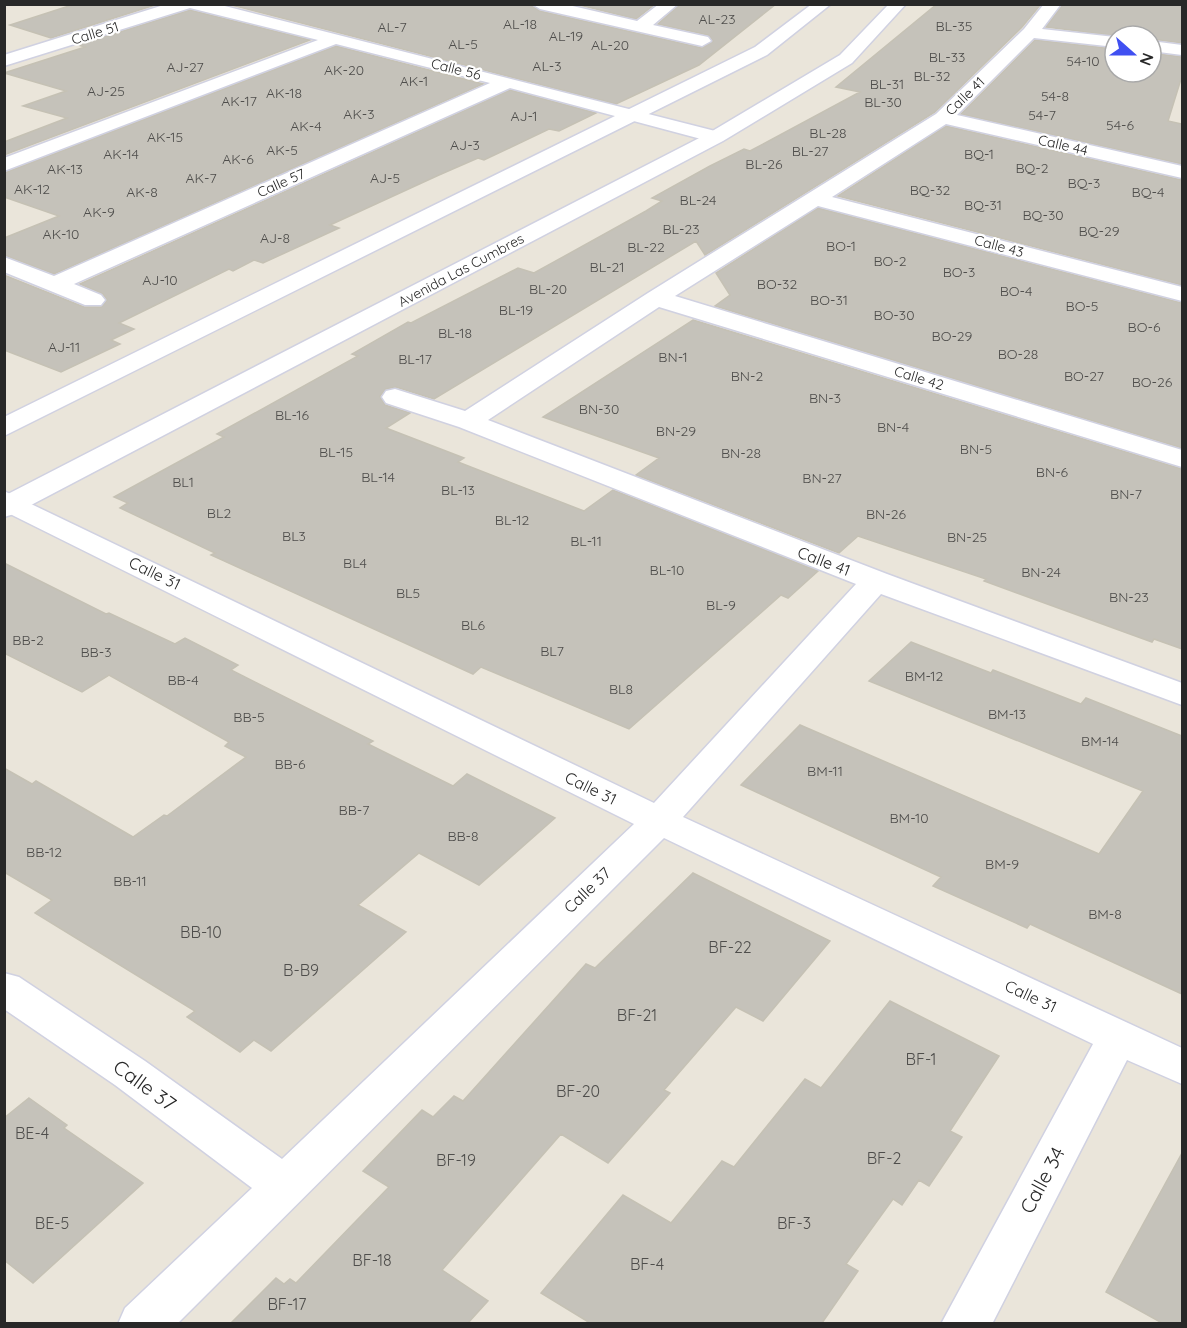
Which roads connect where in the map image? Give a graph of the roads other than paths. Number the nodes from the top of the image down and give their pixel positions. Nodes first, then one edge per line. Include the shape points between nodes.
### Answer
1 (185, 4) edge
2 (195, 4) edge
3 (540, 4) edge
4 (670, 4) edge
5 (823, 4) edge
6 (898, 4) edge
7 (1053, 4) edge
8 (640, 27) junction
9 (1030, 33) junction
10 (335, 39) junction
11 (702, 41) dead end
12 (1103, 41) edge
13 (1163, 48) edge
14 (1182, 50) edge
15 (4, 61) edge
16 (508, 82) junction
17 (635, 116) junction
18 (943, 118) junction
19 (716, 137) junction
20 (4, 165) edge
21 (1182, 172) edge
22 (816, 199) junction
23 (4, 264) edge
24 (55, 284) junction
25 (1182, 294) edge
26 (656, 297) junction
27 (93, 300) dead end
28 (395, 397) dead end
29 (468, 421) junction
30 (4, 428) edge
31 (1182, 459) edge
32 (7, 504) edge
33 (876, 581) junction
34 (1182, 695) edge
35 (659, 821) junction
36 (4, 988) edge
37 (1118, 1037) junction
38 (1182, 1068) edge
39 (284, 1186) junction
40 (142, 1323) edge
41 (966, 1323) edge

1 - 15 street, Calle 51
2 - 10 street, Calle 56
3 - 8 street
4 - 8 street
5 - 17 street via 761,51
6 - 19 street, Avenida Las Cumbres via 846,59
7 - 9 street, Calle 41
8 - 11 street
9 - 12 street
9 - 18 street, Calle 41
10 - 16 street, Calle 56
10 - 20 street
13 - 14 street
16 - 17 street, Calle 56
16 - 24 street, Calle 57
17 - 19 street, Calle 56
17 - 30 street
18 - 21 street, Calle 44
18 - 22 street, Calle 41
19 - 32 street, Avenida Las Cumbres
22 - 25 street, Calle 43
22 - 26 street, Calle 41
23 - 24 street
24 - 27 street
26 - 29 street, Calle 41
26 - 31 street, Calle 42
28 - 29 street, Calle 41
29 - 33 street, Calle 41
32 - 35 street, Calle 31
33 - 34 street, Calle 41
33 - 35 street, Calle 37
35 - 37 street, Calle 31
35 - 39 street, Calle 37
36 - 39 street, Calle 37 via 130,1073
37 - 38 street, Calle 31
37 - 41 street, Calle 34
39 - 40 street, Calle 37

